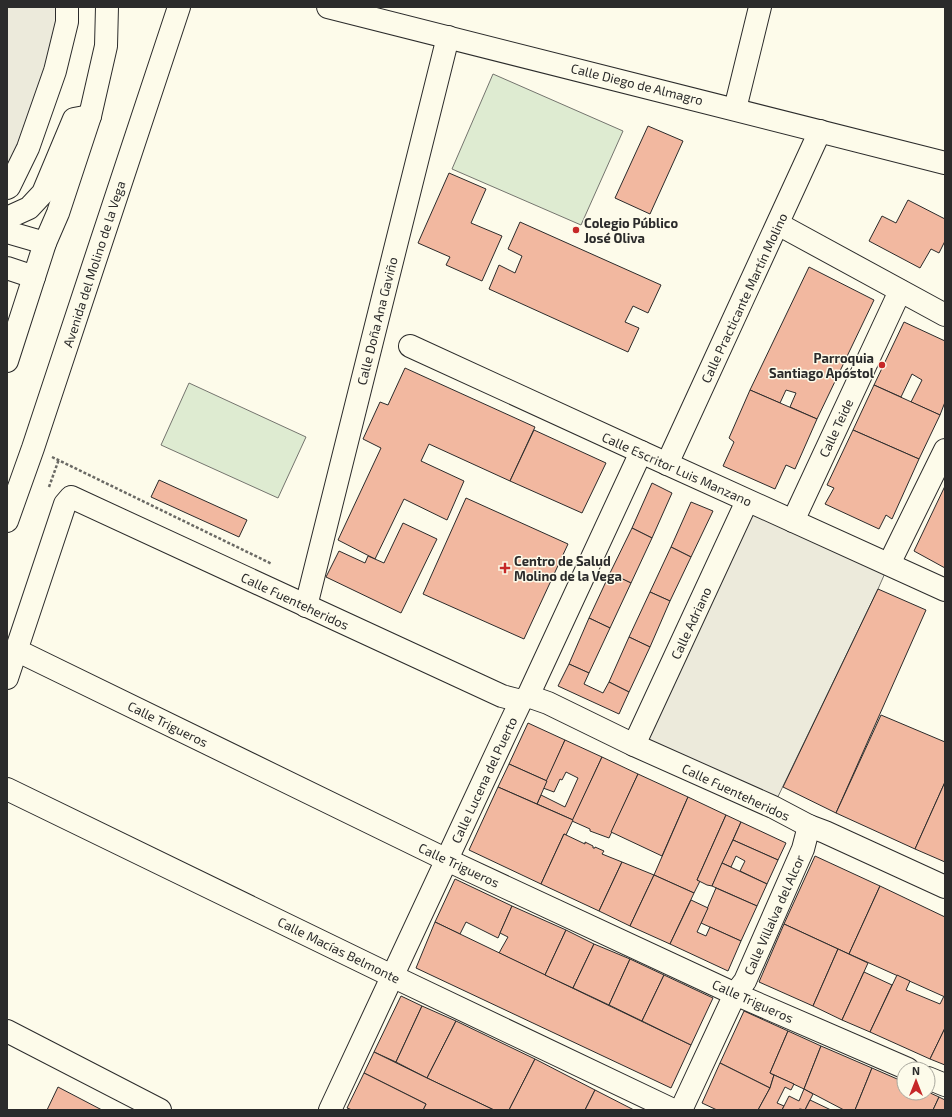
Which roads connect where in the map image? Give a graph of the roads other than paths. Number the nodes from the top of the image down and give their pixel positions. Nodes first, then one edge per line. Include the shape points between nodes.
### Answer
1 (68, 7) edge
2 (107, 7) edge
3 (179, 7) edge
4 (328, 7) edge
5 (760, 7) edge
6 (448, 37) junction
7 (735, 109) junction
8 (90, 116) junction
9 (820, 131) junction
10 (945, 163) edge
11 (7, 188) edge
12 (7, 218) edge
13 (778, 224) junction
14 (7, 232) edge
15 (45, 243) junction
16 (7, 268) edge
17 (34, 278) junction
18 (900, 291) junction
19 (945, 316) edge
20 (410, 346) dead end
21 (7, 361) edge
22 (945, 450) edge
23 (641, 452) junction
24 (667, 464) junction
25 (747, 501) junction
26 (7, 521) edge
27 (792, 521) junction
28 (889, 564) junction
29 (945, 590) edge
30 (306, 606) junction
31 (16, 650) junction
32 (7, 678) edge
33 (525, 698) junction
34 (634, 745) junction
35 (7, 789) edge
36 (809, 826) junction
37 (447, 860) junction
38 (945, 887) edge
39 (392, 976) junction
40 (735, 994) junction
41 (7, 1031) edge
42 (896, 1064) edge
43 (160, 1110) edge
44 (330, 1110) edge
45 (673, 1110) edge
46 (681, 1110) edge

1 - 11 street via 67,22 55,71 28,148
2 - 8 street via 106,46
3 - 26 street, Avenida del Molino de la Vega
4 - 6 street, Calle Diego de Almagro
5 - 7 street
6 - 7 street, Calle Diego de Almagro
6 - 30 street, Calle Doña Ana Gaviño
7 - 9 street, Calle Diego de Almagro
8 - 12 street via 74,119 43,193 29,208
8 - 15 street via 58,213
9 - 10 street, Calle Diego de Almagro
9 - 13 street, Calle Practicante Martín Molino
13 - 18 street
13 - 24 street, Calle Practicante Martín Molino
14 - 15 street
15 - 17 street
16 - 17 street
17 - 21 street
18 - 19 street
18 - 27 street, Calle Teide
20 - 23 street, Calle Escritor Luis Manzano
22 - 28 street
23 - 24 street, Calle Escritor Luis Manzano
23 - 33 street, Calle Lucena del Puerto
24 - 25 street, Calle Escritor Luis Manzano
25 - 27 street, Calle Escritor Luis Manzano
25 - 34 street, Calle Adriano
27 - 28 street, Calle Escritor Luis Manzano
28 - 29 street, Calle Escritor Luis Manzano
30 - 31 street, Calle Fuenteheridos via 71,497 65,504
30 - 33 street, Calle Fuenteheridos via 502,696
31 - 32 street
31 - 37 street, Calle Trigueros
33 - 34 street, Calle Fuenteheridos via 548,703
33 - 37 street, Calle Lucena del Puerto
34 - 36 street, Calle Fuenteheridos via 773,807
35 - 39 street, Calle Macías Belmonte
36 - 38 street, Calle Fuenteheridos
36 - 40 street, Calle Villalva del Alcor via 800,856 745,981
37 - 39 street, Calle Lucena del Puerto
37 - 40 street, Calle Trigueros
39 - 44 street, Calle Lucena del Puerto
39 - 45 street, Calle Macías Belmonte
40 - 42 street, Calle Trigueros
40 - 46 street, Calle Villalva del Alcor
41 - 43 street

